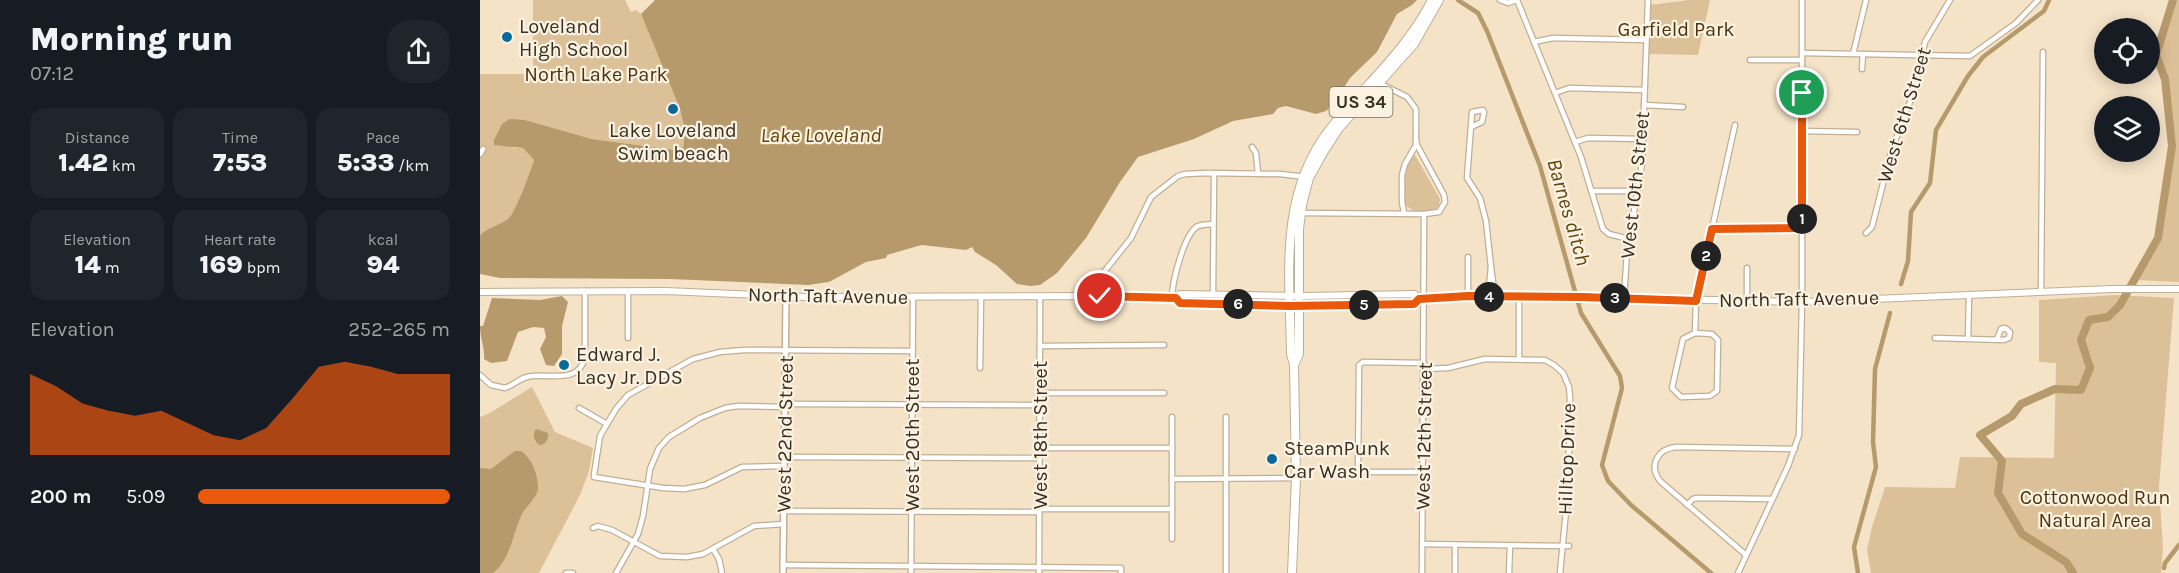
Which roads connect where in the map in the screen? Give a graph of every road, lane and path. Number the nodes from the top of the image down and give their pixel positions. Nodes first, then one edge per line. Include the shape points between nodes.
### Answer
1 (1432, 0) edge
2 (1439, 0) edge
3 (1500, 0) edge
4 (1517, 0) edge
5 (1648, 0) edge
6 (1802, 0) edge
7 (1866, 0) edge
8 (1950, 0) edge
9 (2038, 0) edge
10 (1646, 40) junction
11 (1534, 42) junction
12 (2043, 52) dead end
13 (1802, 53) junction
14 (1853, 54) junction
15 (1863, 54) junction
16 (1921, 55) junction
17 (1750, 60) dead end
18 (1802, 60) junction
19 (1862, 69) dead end
20 (1375, 81) junction
21 (1644, 90) junction
22 (1555, 93) junction
23 (1644, 105) junction
24 (1683, 107) dead end
25 (1735, 125) dead end
26 (1471, 127) dead end
27 (1802, 131) junction
28 (1857, 132) dead end
29 (1643, 139) junction
30 (1416, 140) junction
31 (1575, 142) junction
32 (1252, 147) dead end
33 (1214, 174) junction
34 (1258, 174) junction
35 (1305, 177) junction
36 (1592, 191) junction
37 (1637, 191) junction
38 (1296, 213) junction
39 (1404, 213) junction
40 (1424, 214) junction
41 (1213, 224) junction
42 (1802, 228) junction
43 (1712, 229) junction
44 (1866, 233) dead end
45 (1629, 238) junction
46 (1468, 257) dead end
47 (1747, 268) dead end
48 (2179, 289) edge
49 (480, 291) edge
50 (585, 291) junction
51 (628, 291) junction
52 (2041, 292) junction
53 (1213, 294) junction
54 (1294, 295) junction
55 (1492, 295) junction
56 (786, 296) junction
57 (1100, 296) junction
58 (1468, 296) junction
59 (1969, 296) junction
60 (913, 297) junction
61 (981, 297) junction
62 (1040, 297) junction
63 (1519, 297) junction
64 (1174, 298) junction
65 (1624, 298) junction
66 (1422, 299) junction
67 (1696, 301) junction
68 (1747, 302) junction
69 (1802, 302) junction
70 (1294, 306) junction
71 (1695, 333) junction
72 (1935, 338) dead end
73 (1968, 338) junction
74 (628, 339) dead end
75 (1997, 339) dead end
76 (1164, 345) dead end
77 (1040, 346) junction
78 (786, 350) junction
79 (913, 351) junction
80 (1519, 359) junction
81 (1424, 366) junction
82 (980, 368) dead end
83 (480, 375) edge
84 (1040, 393) junction
85 (1164, 393) dead end
86 (913, 404) junction
87 (786, 405) junction
88 (1040, 405) junction
89 (579, 408) dead end
90 (1172, 417) dead end
91 (1226, 417) dead end
92 (607, 424) junction
93 (1040, 448) junction
94 (1172, 448) junction
95 (1795, 449) junction
96 (785, 457) junction
97 (912, 458) junction
98 (1039, 458) junction
99 (784, 466) junction
100 (1423, 472) junction
101 (1226, 478) junction
102 (1296, 478) junction
103 (1172, 479) junction
104 (647, 486) junction
105 (1772, 500) junction
106 (1687, 505) junction
107 (1172, 509) junction
108 (1039, 510) junction
109 (783, 511) junction
110 (912, 512) junction
111 (783, 524) junction
112 (593, 528) dead end
113 (1173, 539) dead end
114 (634, 542) junction
115 (1422, 544) junction
116 (1455, 546) junction
117 (1510, 546) junction
118 (1562, 546) junction
119 (1569, 546) dead end
120 (713, 549) junction
121 (1746, 555) junction
122 (783, 565) junction
123 (911, 570) edge
124 (1039, 570) edge
125 (1121, 571) edge
126 (566, 573) edge
127 (573, 573) edge
128 (616, 573) edge
129 (722, 573) edge
130 (783, 573) edge
131 (1226, 573) edge
132 (1293, 573) edge
133 (1422, 573) edge
134 (1455, 573) edge
135 (1509, 573) edge
136 (1560, 573) edge
137 (1738, 573) edge

1 - 20 highway, US 34 via 1410,37
2 - 20 highway, US 34 via 1414,45
3 - 4 street
4 - 11 street
5 - 10 street, West 10th Street
6 - 13 street
7 - 14 street
8 - 16 street, West 6th Street via 1928,35
9 - 16 street via 2025,16 1974,54
10 - 11 street via 1553,38
10 - 21 street, West 10th Street
11 - 22 street
12 - 52 street
13 - 14 street
13 - 18 street
14 - 15 street
15 - 16 street
15 - 19 street
16 - 44 street, West 6th Street via 1872,227
17 - 18 street
18 - 27 street
20 - 30 street via 1407,97 1415,106
20 - 35 highway, US 34 via 1330,129 1313,154
21 - 22 street via 1569,88
21 - 23 street, West 10th Street
22 - 31 street
23 - 24 street
23 - 29 street, West 10th Street
25 - 43 street
26 - 55 street via 1467,178 1480,198 1486,221
27 - 28 street
27 - 42 street
29 - 31 street via 1588,138
29 - 37 street, West 10th Street
30 - 39 street via 1402,175
30 - 40 street via 1445,199 1441,211
31 - 36 street
32 - 34 street
33 - 34 street
33 - 41 street
33 - 57 street via 1178,176 1151,197 1131,238 1104,272
34 - 35 street
35 - 38 highway, US 34
36 - 37 street
36 - 45 street via 1603,229
37 - 45 street, West 10th Street
38 - 39 street
38 - 54 highway, US 34
39 - 40 street
40 - 66 street, West 12th Street
41 - 53 street
41 - 64 street via 1200,226 1192,233 1173,278
42 - 43 street
42 - 69 street
43 - 67 street
45 - 65 street, West 10th Street
46 - 58 street
47 - 68 street
48 - 52 main road, North Taft Avenue
49 - 50 main road, North Taft Avenue
50 - 51 main road, North Taft Avenue
50 - 83 street via 585,356 577,371 563,377 525,378 505,388 491,385
51 - 56 main road, North Taft Avenue
51 - 74 street
52 - 59 main road, North Taft Avenue
53 - 54 main road, North Taft Avenue
53 - 64 main road, North Taft Avenue via 1180,294
54 - 66 main road, North Taft Avenue via 1415,294
54 - 70 highway, US 34
55 - 58 main road, North Taft Avenue
55 - 63 main road, North Taft Avenue
56 - 60 main road, North Taft Avenue
56 - 78 street, West 22nd Street
57 - 62 main road, North Taft Avenue
57 - 64 main road, North Taft Avenue
58 - 66 main road, North Taft Avenue
59 - 69 main road, North Taft Avenue
59 - 73 street
60 - 61 main road, North Taft Avenue
60 - 79 street, West 20th Street
61 - 62 main road, North Taft Avenue
61 - 82 street
62 - 77 street, West 18th Street
63 - 65 main road, North Taft Avenue
63 - 80 street
64 - 70 main road, North Taft Avenue via 1180,303
65 - 67 main road, North Taft Avenue
66 - 70 main road, North Taft Avenue via 1414,304
66 - 81 street, West 12th Street
67 - 68 main road, North Taft Avenue
67 - 71 street
68 - 69 main road, North Taft Avenue
69 - 95 street via 1800,427
70 - 102 highway, US 34 via 1299,354 1294,365
71 - 71 street via 1712,334 1718,340 1716,392 1710,396 1681,397 1672,388 1683,339
72 - 73 street
73 - 75 street
76 - 77 street
77 - 84 street, West 18th Street
78 - 79 street
78 - 87 street, West 22nd Street
78 - 92 street via 727,351 693,359 628,395
79 - 86 street, West 20th Street
80 - 81 street, Hilltop Drive via 1480,359 1448,368
80 - 118 street, Hilltop Drive via 1550,362 1563,373 1569,387 1568,490
81 - 100 street, West 12th Street
81 - 100 street, Hilltop Drive via 1363,362 1359,365 1358,472
84 - 85 street
84 - 88 street, West 18th Street
86 - 87 street
86 - 88 street
86 - 97 street, West 20th Street
87 - 96 street, West 22nd Street
87 - 104 street via 732,407 691,423 669,436 659,448
88 - 93 street, West 18th Street
89 - 92 street
90 - 94 street
91 - 101 street
92 - 104 street via 599,441 594,477
93 - 94 street
93 - 98 street, West 18th Street
94 - 103 street
95 - 105 street
95 - 106 street via 1664,450 1656,460 1658,479
96 - 97 street
96 - 99 street, West 22nd Street
97 - 98 street
97 - 110 street, West 20th Street
98 - 108 street, West 18th Street
99 - 104 street via 741,467 692,489
99 - 109 street, West 22nd Street
100 - 115 street, West 12th Street
101 - 102 street
101 - 103 street
101 - 131 street
102 - 132 highway, US 34
103 - 107 street
104 - 114 street via 644,516
105 - 106 street via 1694,499
105 - 121 street
106 - 121 street
107 - 108 street
107 - 113 street
108 - 110 street
108 - 124 street, West 18th Street
109 - 110 street
109 - 111 street, West 22nd Street
110 - 123 street, West 20th Street
111 - 120 street via 754,526
111 - 122 street, West 22nd Street
112 - 114 street via 602,526
114 - 120 street via 663,557 695,556
114 - 128 street
115 - 116 street
115 - 133 street, West 12th Street
116 - 117 street
116 - 134 street
117 - 118 street
117 - 135 street
118 - 119 street
118 - 136 street, Hilltop Drive
120 - 129 street
121 - 137 street
122 - 123 street
122 - 130 street, West 22nd Street
123 - 124 street
124 - 125 street
126 - 127 street

